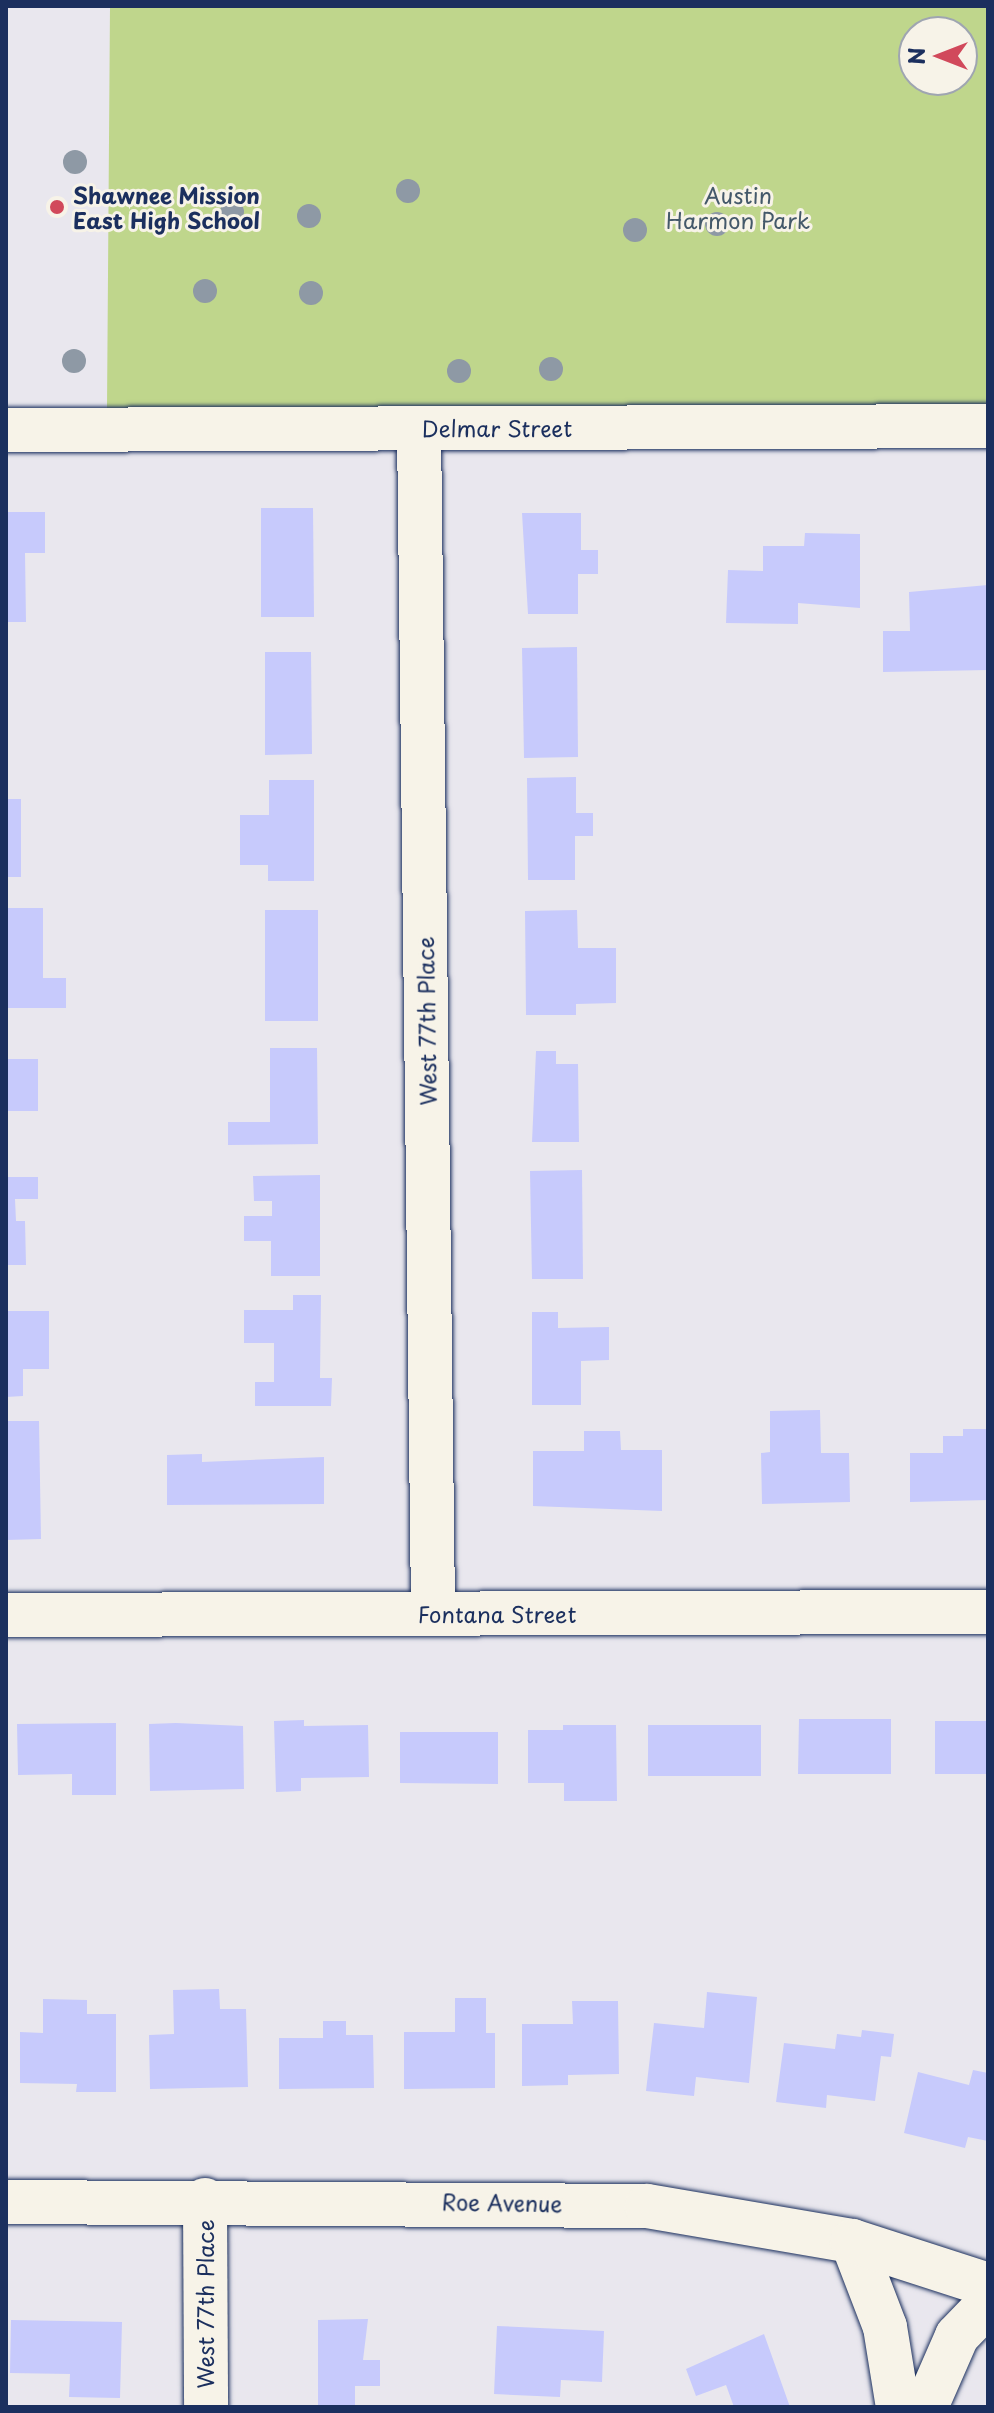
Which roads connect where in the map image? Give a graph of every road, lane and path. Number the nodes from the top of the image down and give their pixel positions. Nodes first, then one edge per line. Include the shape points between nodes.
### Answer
1 (988, 426) edge
2 (419, 428) junction
3 (6, 430) edge
4 (988, 1612) edge
5 (433, 1614) junction
6 (6, 1615) edge
7 (205, 2200) junction
8 (6, 2202) edge
9 (852, 2241) junction
10 (988, 2285) edge
11 (988, 2304) edge
12 (206, 2407) edge
13 (898, 2407) edge
14 (926, 2407) edge

1 - 2 street, Delmar Street
2 - 3 street, Delmar Street
2 - 5 street, West 77th Place
4 - 5 street, Fontana Street
5 - 6 street, Fontana Street
7 - 8 street, Roe Avenue
7 - 9 street, Roe Avenue via 647,2206
7 - 12 street, West 77th Place
9 - 10 street, Roe Avenue
9 - 13 street via 885,2327
11 - 14 street via 957,2336

